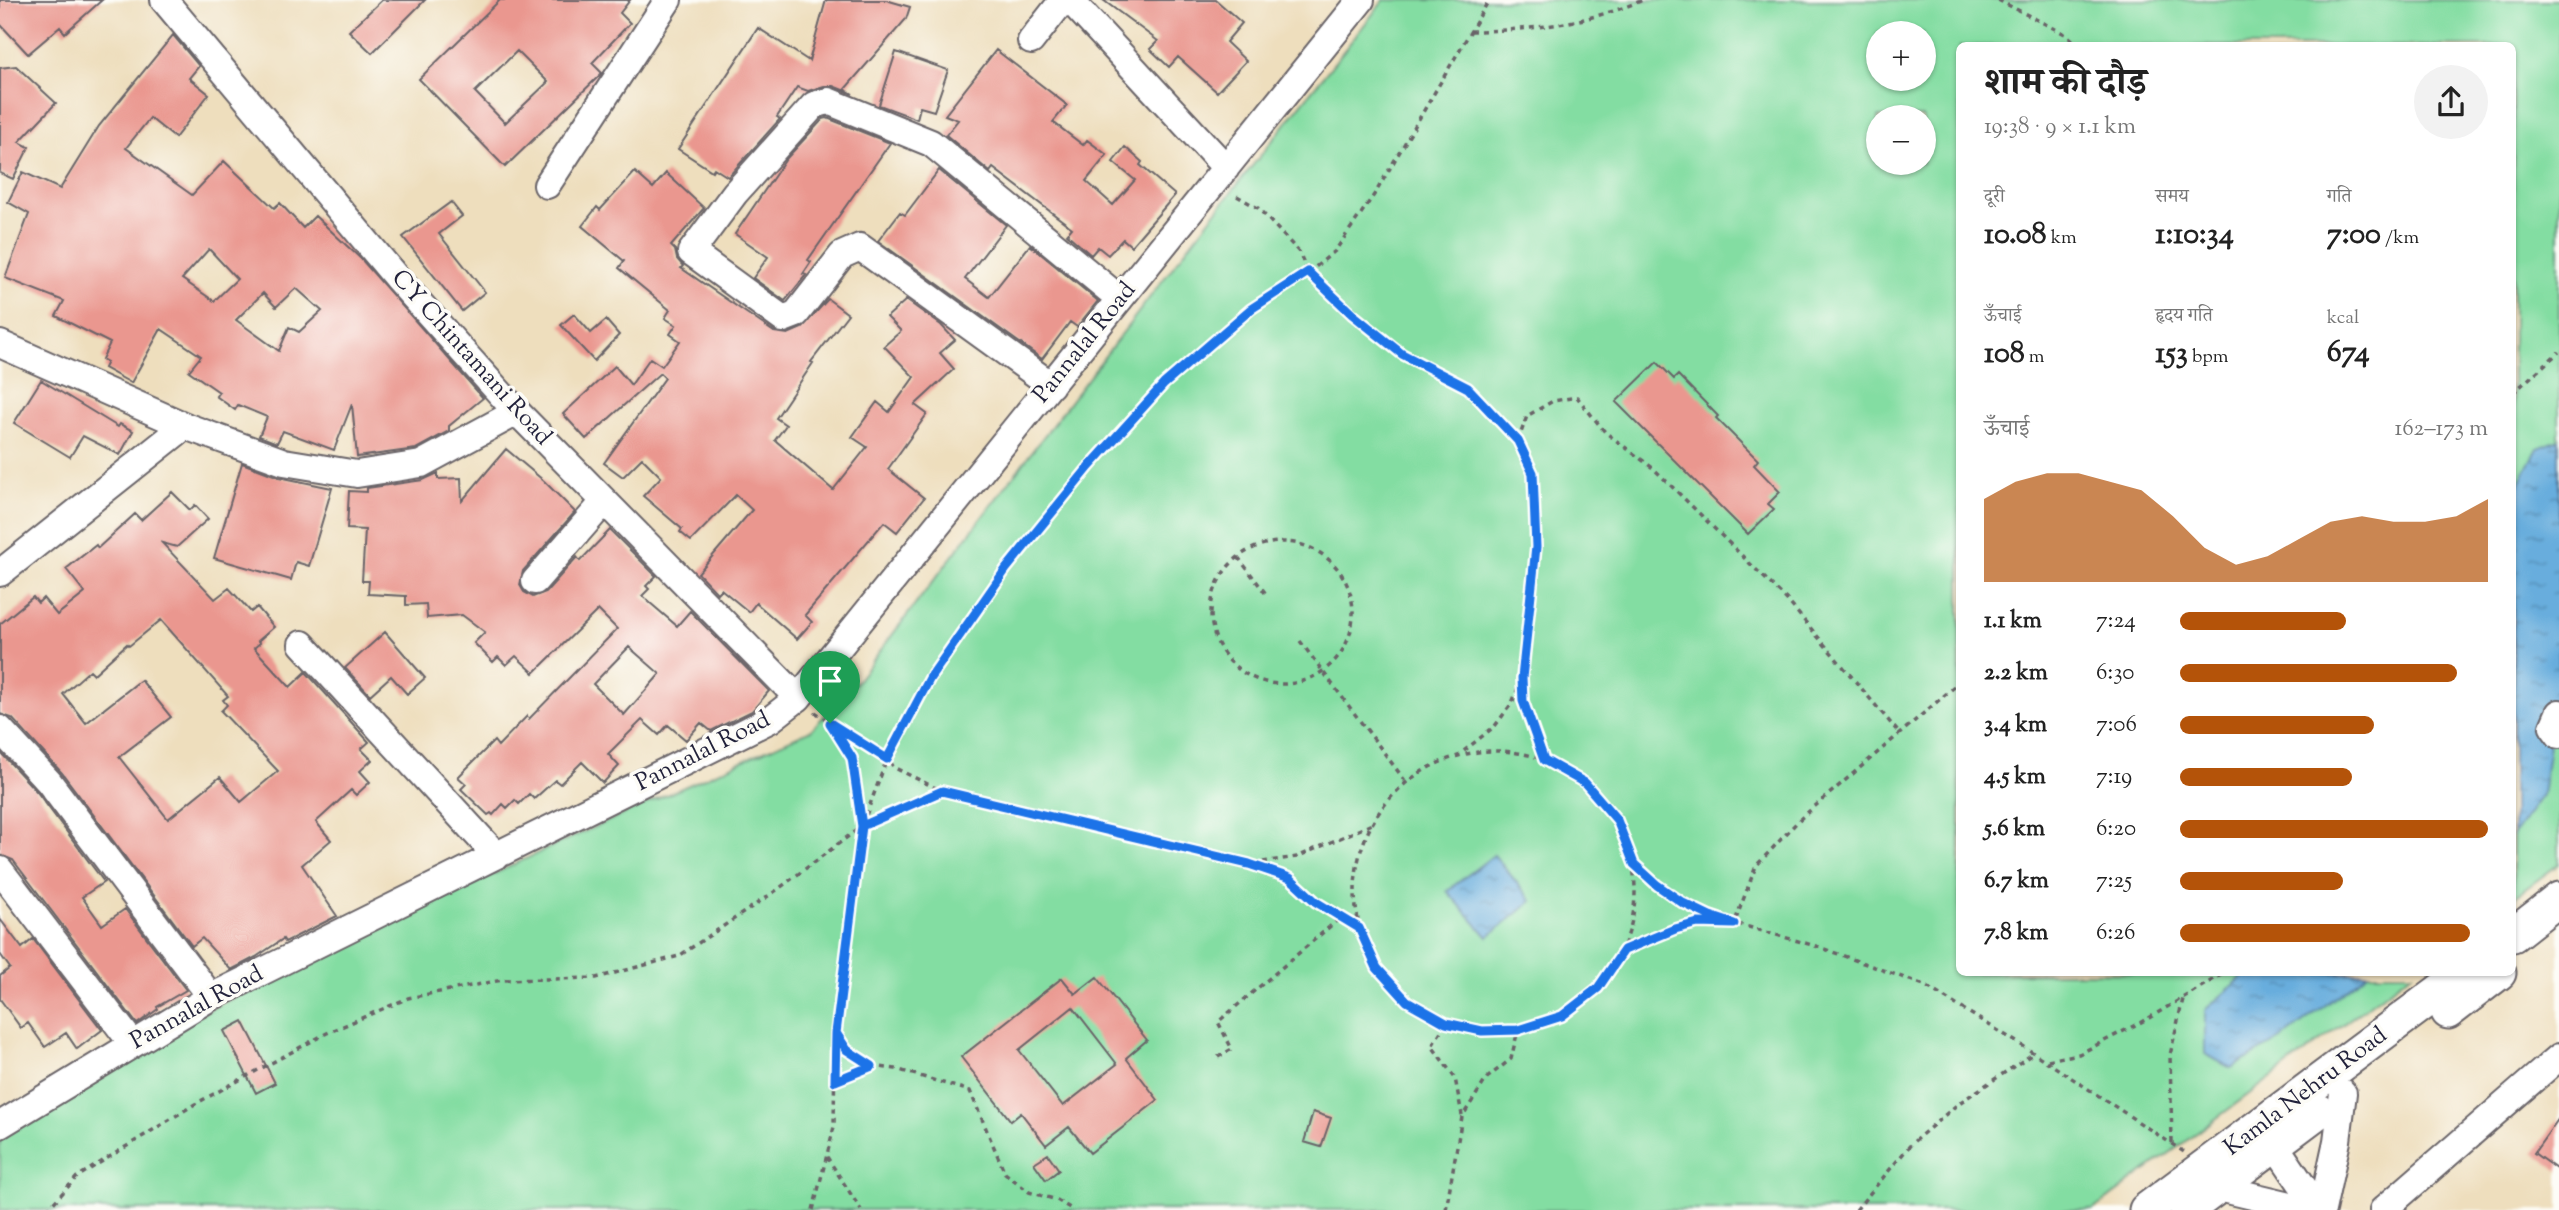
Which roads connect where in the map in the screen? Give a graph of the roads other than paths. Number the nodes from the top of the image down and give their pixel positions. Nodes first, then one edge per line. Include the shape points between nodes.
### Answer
1 (164, 0) edge
2 (668, 0) edge
3 (1063, 0) edge
4 (1070, 0) edge
5 (1361, 0) edge
6 (1031, 41) dead end
7 (1226, 169) junction
8 (547, 185) dead end
9 (1120, 299) junction
10 (0, 344) edge
11 (1051, 385) junction
12 (517, 412) junction
13 (185, 426) junction
14 (604, 502) junction
15 (0, 573) edge
16 (535, 581) dead end
17 (302, 644) dead end
18 (798, 698) junction
19 (2559, 713) edge
20 (2559, 735) edge
21 (4, 741) edge
22 (496, 855) junction
23 (0, 870) edge
24 (2559, 899) edge
25 (2559, 927) edge
26 (2516, 933) edge
27 (2516, 960) edge
28 (2460, 976) edge
29 (2495, 976) edge
30 (211, 997) junction
31 (132, 1043) junction
32 (2559, 1057) edge
33 (2343, 1093) junction
34 (0, 1125) edge
35 (2267, 1136) junction
36 (2213, 1177) junction
37 (2146, 1210) edge
38 (2187, 1210) edge
39 (2311, 1210) edge
40 (2320, 1210) edge
41 (2383, 1210) edge

1 - 12 street, CY Chintamani Road via 396,277
2 - 8 street
3 - 6 street
4 - 7 street
5 - 7 street, Pannalal Road
7 - 9 street, Pannalal Road
9 - 11 street, Pannalal Road
9 - 11 street via 931,143 828,101 814,105 735,193 691,252 783,319 796,314 842,255 860,247
10 - 13 street
11 - 18 street, Pannalal Road
12 - 13 street via 421,464 357,474 284,463
12 - 14 street, CY Chintamani Road
13 - 15 street
14 - 16 street
14 - 18 street, CY Chintamani Road
17 - 22 street
18 - 22 street, Pannalal Road via 771,719
19 - 20 street via 2553,727
21 - 30 street via 49,782
22 - 30 street, Pannalal Road
23 - 31 street
24 - 26 main road
25 - 27 main road
28 - 35 main road, Kamla Nehru Road
29 - 33 main road, Kamla Nehru Road
30 - 31 street, Pannalal Road
31 - 34 street, Pannalal Road
32 - 41 street
33 - 35 main road, Kamla Nehru Road
33 - 40 street
35 - 36 main road, Kamla Nehru Road
35 - 40 street
36 - 37 main road, Kamla Nehru Road
36 - 38 main road, Kamla Nehru Road
36 - 39 street

